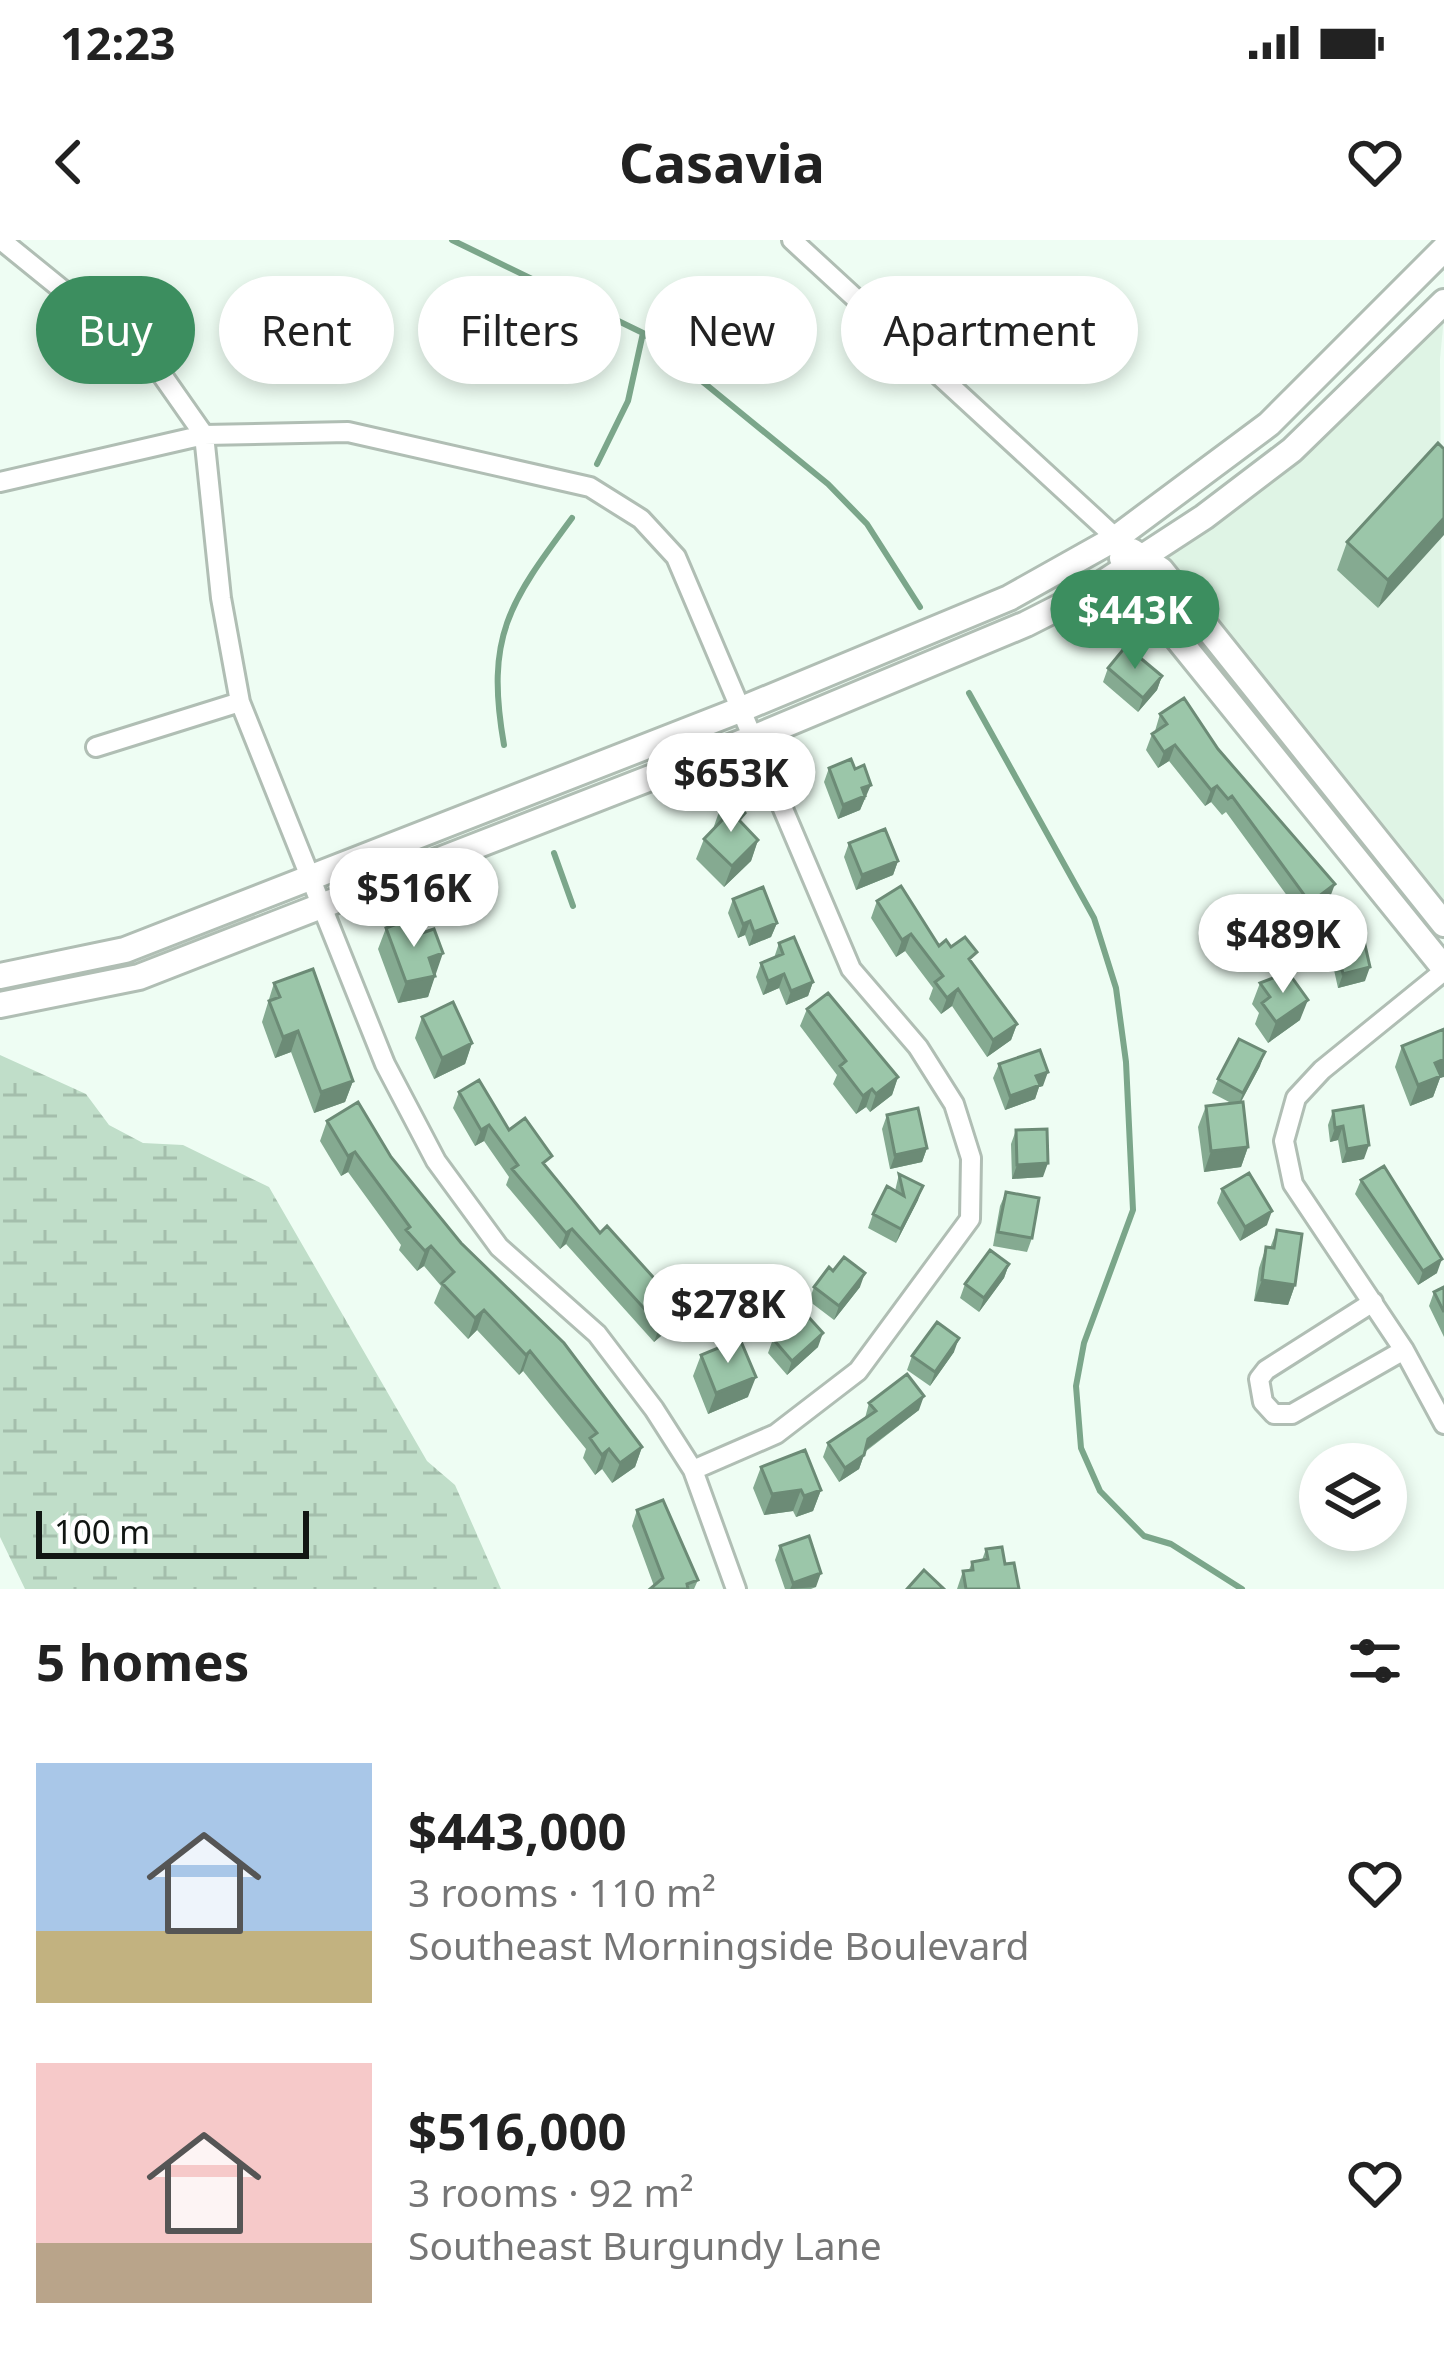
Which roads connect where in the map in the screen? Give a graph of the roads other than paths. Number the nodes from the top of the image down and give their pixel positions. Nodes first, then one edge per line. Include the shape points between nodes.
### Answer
1 (2, 240) edge
2 (792, 240) edge
3 (1444, 249) edge
4 (1444, 302) edge
5 (204, 435) junction
6 (0, 482) edge
7 (1116, 538) junction
8 (1133, 563) junction
9 (240, 703) junction
10 (742, 709) junction
11 (753, 738) junction
12 (96, 747) dead end
13 (1306, 752) junction
14 (1283, 770) junction
15 (307, 880) junction
16 (318, 908) junction
17 (1444, 924) edge
18 (1444, 970) edge
19 (0, 976) edge
20 (0, 1005) edge
21 (1373, 1302) junction
22 (1404, 1350) junction
23 (1444, 1424) edge
24 (693, 1470) junction
25 (736, 1589) edge

1 - 5 street via 155,365
2 - 7 street
3 - 7 street via 1269,424
4 - 8 street via 1292,450
5 - 6 street
5 - 9 street
5 - 10 street via 348,432 590,487 641,519 676,557
7 - 8 street
7 - 10 street via 1009,598
8 - 11 street via 1026,624
8 - 13 street via 1162,570
8 - 14 street
9 - 12 street
9 - 15 street
10 - 11 street
10 - 15 street
11 - 16 street
11 - 24 street via 851,969 954,1104 971,1158 970,1219 859,1372 776,1434
13 - 14 street
13 - 17 street
14 - 18 street
15 - 16 street
15 - 19 street via 125,950
16 - 20 street via 140,977
16 - 24 street via 436,1161 500,1247 598,1334
18 - 21 street via 1322,1070 1296,1098 1283,1141 1292,1184
21 - 22 street
21 - 22 street via 1266,1370 1259,1379 1263,1402 1274,1414 1292,1414
22 - 23 street
24 - 25 street

